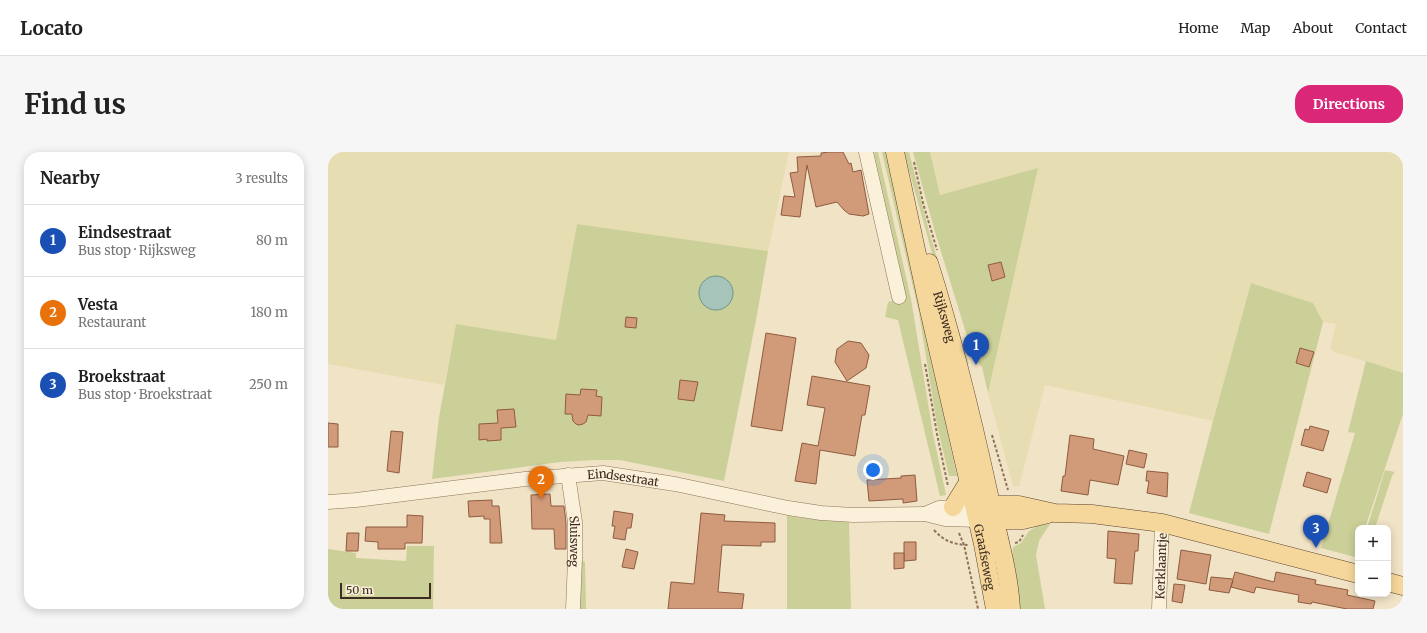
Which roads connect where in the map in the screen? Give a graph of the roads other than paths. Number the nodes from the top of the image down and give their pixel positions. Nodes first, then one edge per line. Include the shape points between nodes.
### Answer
1 (866, 152) edge
2 (897, 157) edge
3 (898, 296) dead end
4 (568, 475) junction
5 (969, 481) junction
6 (328, 502) edge
7 (953, 507) junction
8 (984, 513) junction
9 (1055, 513) junction
10 (921, 514) junction
11 (1023, 520) junction
12 (1162, 523) junction
13 (1002, 554) junction
14 (1355, 573) edge
15 (1391, 583) edge
16 (1403, 586) edge
17 (572, 609) edge
18 (995, 609) edge
19 (1011, 609) edge
20 (1159, 609) edge

1 - 3 street
2 - 5 main road, Rijksweg
2 - 8 main road, Rijksweg via 960,372
4 - 6 street, Eindsestraat
4 - 10 street, Eindsestraat via 603,473 632,476 788,508 821,512 853,515
4 - 17 street, Sluisweg via 575,522 576,559
5 - 7 main road
5 - 8 main road, Rijksweg
7 - 8 street, Eindsestraat
7 - 10 street, Eindsestraat via 939,508
8 - 9 main road via 1019,505
8 - 10 street, Eindsestraat via 945,519
8 - 11 main road
8 - 13 main road, Graafseweg
8 - 18 main road, Graafseweg
9 - 11 main road
9 - 12 main road via 1092,514
11 - 13 main road via 1011,533
12 - 14 main road
12 - 20 street, Kerklaantje
13 - 19 main road, Graafseweg
15 - 16 main road

